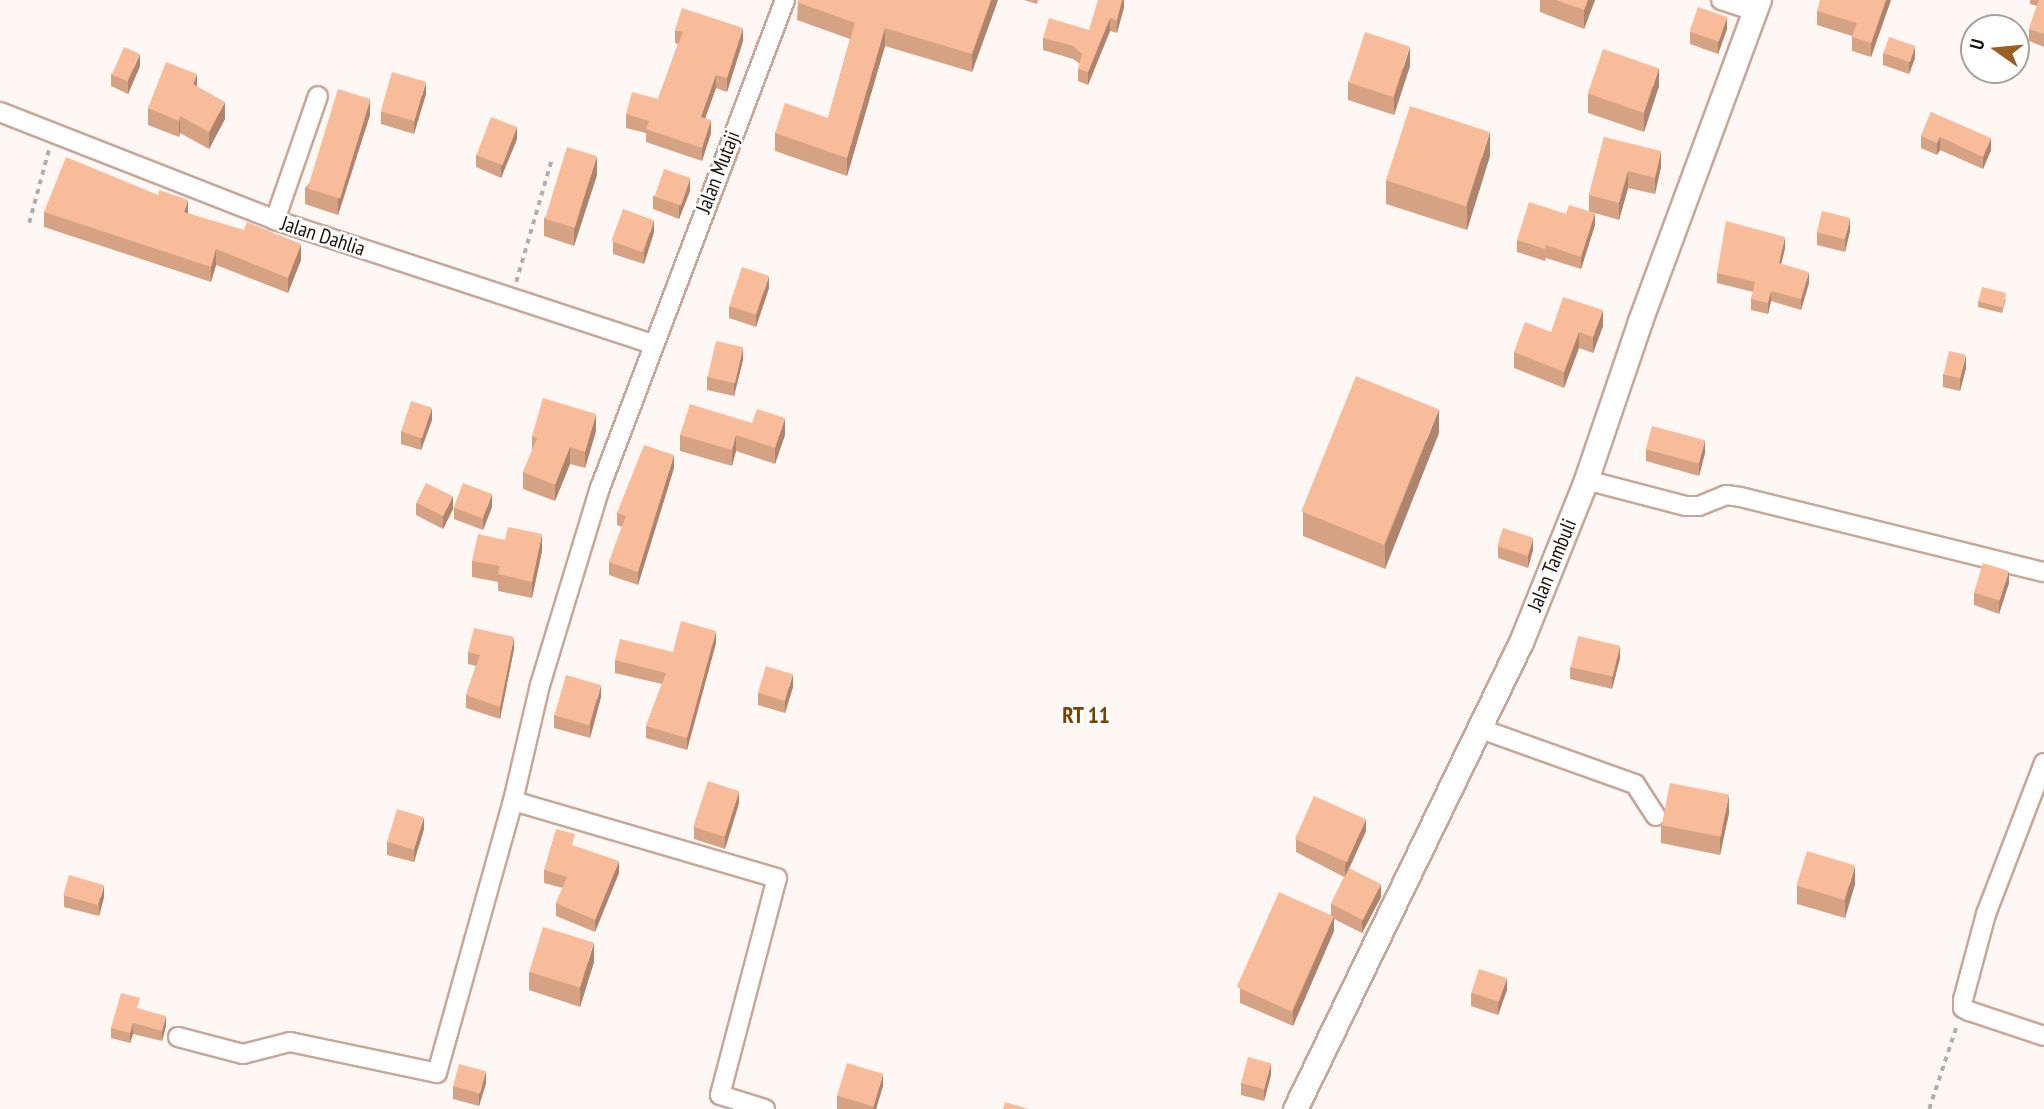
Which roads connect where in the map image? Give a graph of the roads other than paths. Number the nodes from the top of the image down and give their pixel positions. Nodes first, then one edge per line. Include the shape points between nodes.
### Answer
1 (785, 0) edge
2 (1721, 0) edge
3 (1756, 5) edge
4 (318, 96) dead end
5 (0, 112) edge
6 (275, 220) junction
7 (652, 344) junction
8 (1586, 480) junction
9 (2044, 572) edge
10 (1481, 729) junction
11 (2044, 763) edge
12 (513, 801) junction
13 (1656, 816) dead end
14 (2044, 1036) edge
15 (178, 1037) dead end
16 (765, 1109) edge
17 (1295, 1109) edge

1 - 7 street, Jalan Mutaji
2 - 3 street
3 - 8 street, Jalan Tambuli
4 - 6 street
5 - 6 street, Jalan Dahlia
6 - 7 street, Jalan Dahlia
7 - 12 street, Jalan Mutaji via 576,563
8 - 9 street via 1686,506 1726,495 1740,497
8 - 10 street, Jalan Tambuli
10 - 13 street via 1635,784
10 - 17 street, Jalan Tambuli
11 - 14 street via 1975,943 1963,1008
12 - 15 street, Jalan Mutaji via 438,1073 290,1042 243,1054
12 - 16 street via 777,878 720,1095

